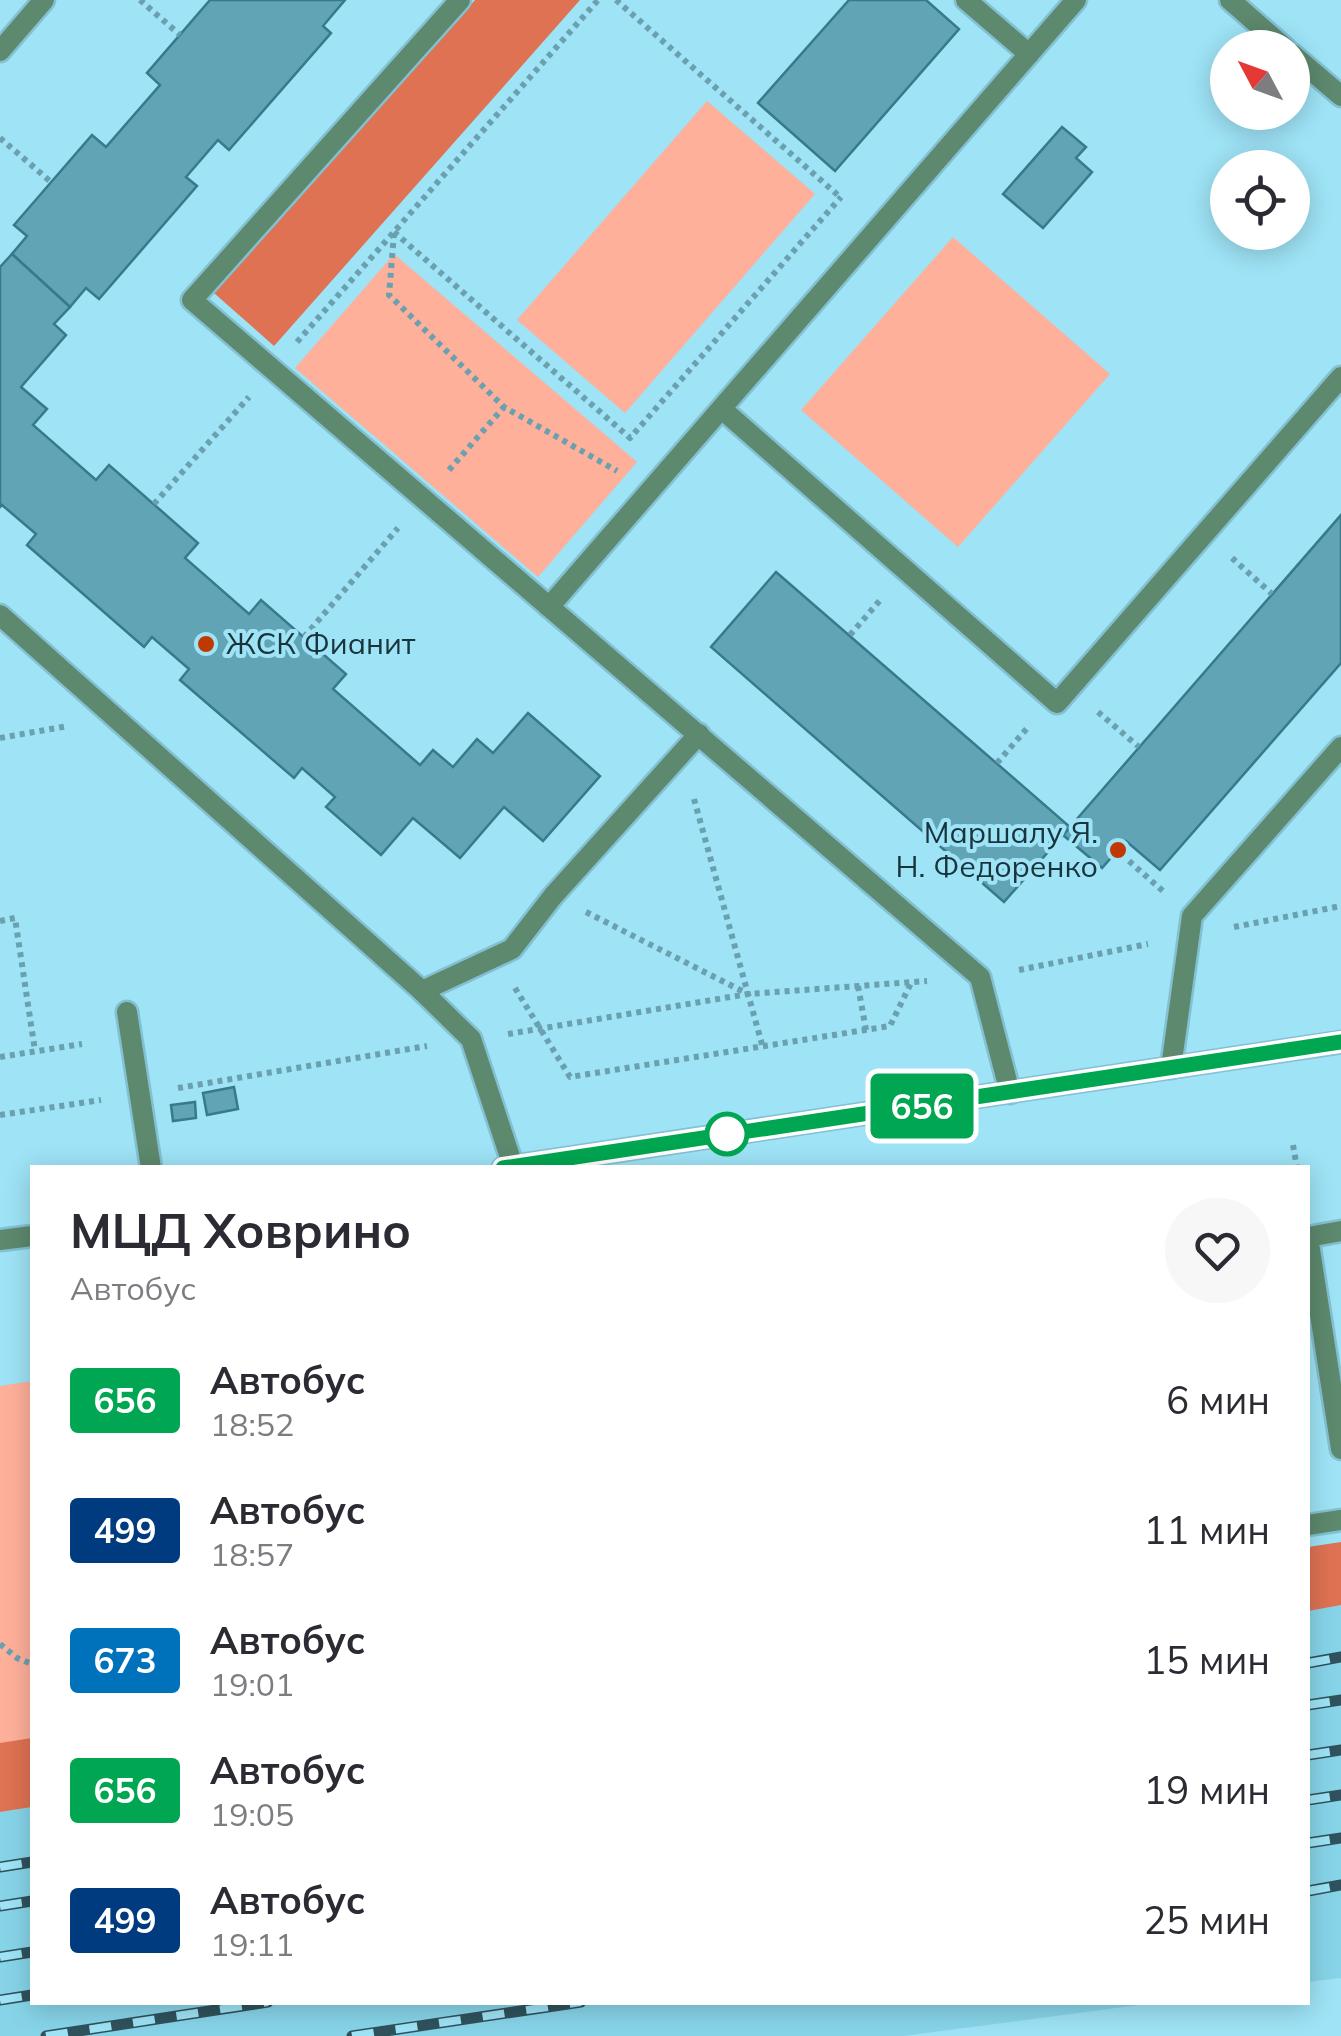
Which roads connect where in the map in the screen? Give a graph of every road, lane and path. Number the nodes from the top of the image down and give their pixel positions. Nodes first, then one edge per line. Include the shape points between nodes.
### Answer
1 (44, 0) edge
2 (140, 0) edge
3 (460, 0) edge
4 (598, 0) edge
5 (616, 0) edge
6 (966, 0) edge
7 (1076, 0) edge
8 (1230, 0) edge
9 (1264, 30) edge
10 (180, 35) dead end
11 (0, 50) edge
12 (1029, 54) junction
13 (1310, 68) edge
14 (1339, 90) edge
15 (0, 138) edge
16 (51, 182) dead end
17 (840, 197) junction
18 (879, 230) junction
19 (394, 232) junction
20 (273, 370) junction
21 (1341, 377) edge
22 (722, 410) junction
23 (648, 495) junction
24 (154, 504) dead end
25 (1204, 534) junction
26 (1272, 594) dead end
27 (549, 606) junction
28 (0, 615) edge
29 (1071, 688) junction
30 (115, 718) junction
31 (699, 734) junction
32 (0, 738) edge
33 (1341, 746) edge
34 (1139, 747) dead end
35 (682, 754) junction
36 (553, 896) junction
37 (1341, 906) edge
38 (0, 921) edge
39 (1189, 936) junction
40 (980, 977) junction
41 (912, 982) junction
42 (858, 986) junction
43 (422, 991) junction
44 (748, 994) junction
45 (127, 1012) dead end
46 (540, 1029) junction
47 (866, 1030) junction
48 (471, 1039) junction
49 (1341, 1042) edge
50 (82, 1044) dead end
51 (763, 1048) junction
52 (36, 1051) junction
53 (0, 1057) edge
54 (1170, 1068) junction
55 (1010, 1093) junction
56 (140, 1094) junction
57 (0, 1115) edge
58 (1293, 1145) dead end
59 (151, 1165) edge
60 (507, 1165) edge
61 (522, 1165) edge
62 (1296, 1165) edge
63 (1341, 1231) edge
64 (30, 1236) edge
65 (1310, 1237) edge
66 (0, 1240) edge
67 (1310, 1250) edge
68 (1341, 1449) edge
69 (1341, 1520) edge
70 (1310, 1525) edge
71 (0, 1644) edge
72 (30, 1663) edge

1 - 11 street
2 - 10 path
3 - 20 street via 192,300
4 - 19 path
5 - 17 path
6 - 12 street
7 - 12 street
8 - 9 street
12 - 18 street
13 - 14 street
15 - 16 path
17 - 18 path
17 - 19 path via 630,438
18 - 22 street
19 - 20 path
19 - 23 path via 389,296 504,407
20 - 24 path
20 - 27 street
21 - 25 street
22 - 23 street
22 - 29 street via 1058,703
23 - 27 street
25 - 26 path
25 - 29 street
27 - 31 street
28 - 30 street
29 - 34 path
30 - 32 path
30 - 43 street
31 - 35 street
31 - 40 street
33 - 39 street via 1192,916
35 - 36 street
35 - 44 path
36 - 43 street via 512,950
36 - 44 path
37 - 39 path
38 - 52 path via 15,918
39 - 40 path
39 - 54 street
40 - 41 path
40 - 55 street
41 - 42 path
41 - 47 path via 890,1026
42 - 44 path
42 - 47 path
43 - 48 street
44 - 46 path
44 - 51 path
45 - 56 street
46 - 48 path
46 - 51 path via 570,1077
47 - 51 path
48 - 56 path
48 - 60 street
49 - 54 street
50 - 52 path
52 - 53 path
54 - 55 street
55 - 61 street
56 - 57 path
56 - 59 street
58 - 62 path
63 - 65 street
64 - 66 street
67 - 68 street
69 - 70 street
71 - 72 path

